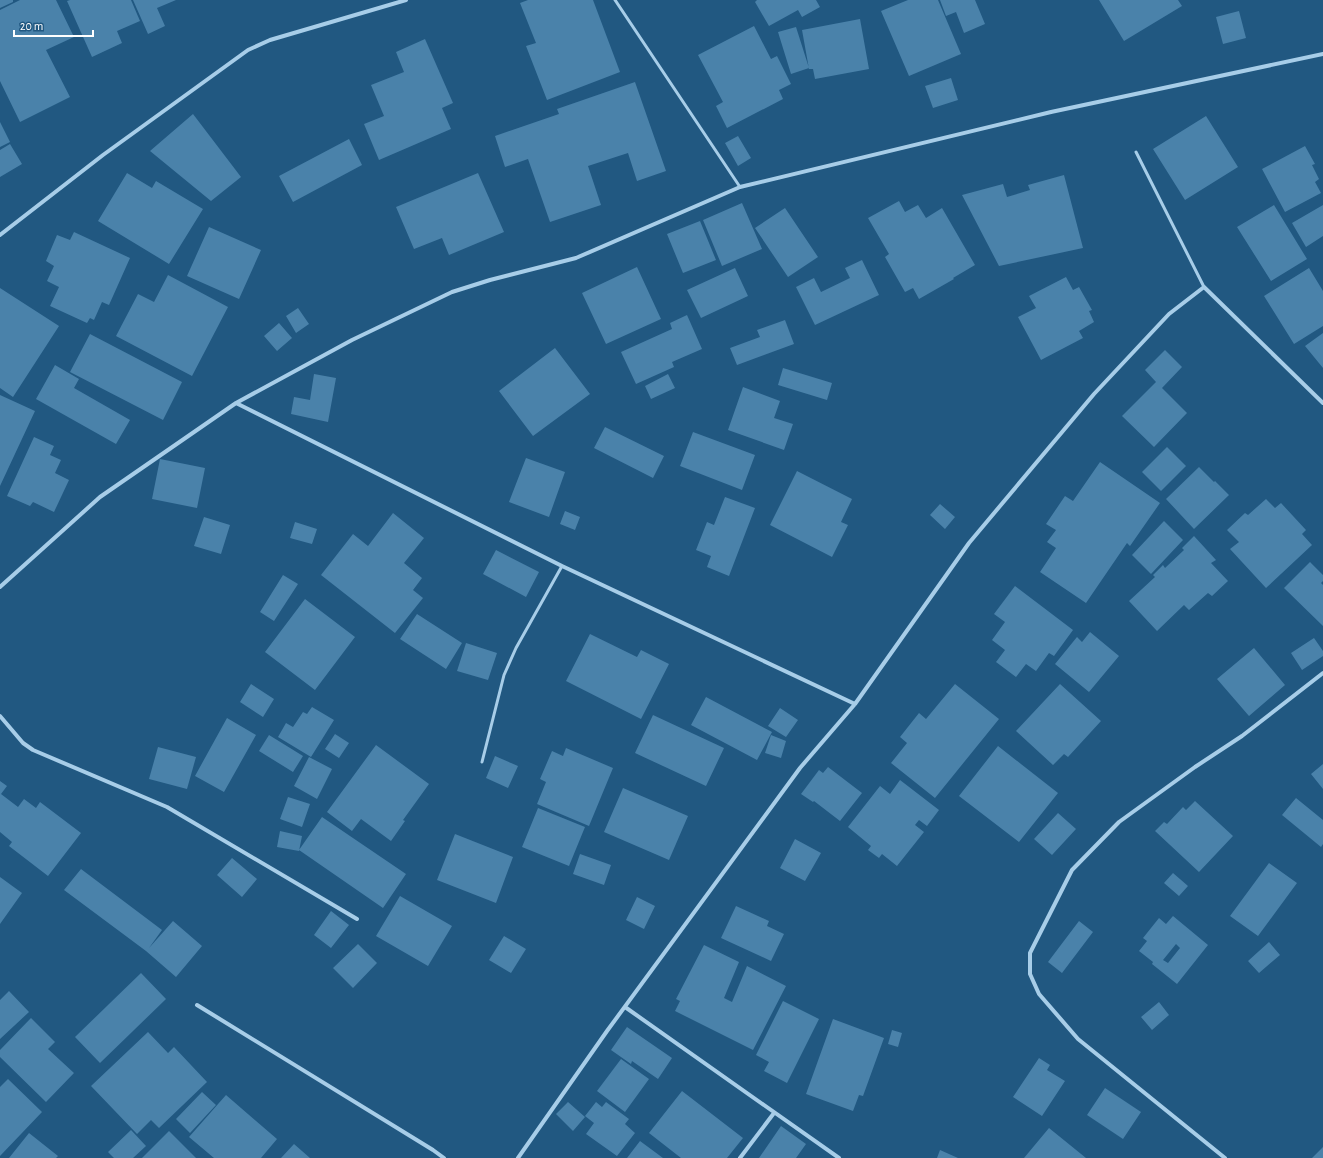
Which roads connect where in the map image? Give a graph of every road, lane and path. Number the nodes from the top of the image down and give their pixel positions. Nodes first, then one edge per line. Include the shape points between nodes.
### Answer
1 (406, 0) edge
2 (615, 0) edge
3 (1323, 54) edge
4 (1136, 152) dead end
5 (740, 187) junction
6 (0, 235) edge
7 (1204, 287) junction
8 (236, 403) junction
9 (1323, 403) edge
10 (562, 566) junction
11 (0, 587) edge
12 (1323, 672) edge
13 (854, 704) junction
14 (0, 716) edge
15 (482, 762) dead end
16 (357, 919) dead end
17 (197, 1006) dead end
18 (625, 1007) junction
19 (774, 1113) junction
20 (444, 1158) edge
21 (518, 1158) edge
22 (740, 1158) edge
23 (839, 1158) edge
24 (1225, 1158) edge

1 - 6 street via 270,40 248,50 103,155
2 - 5 lane
3 - 5 street via 1051,112
4 - 7 lane
5 - 8 street via 576,258 452,292 352,340
7 - 9 street
7 - 13 street via 1169,314 1094,394 969,543
8 - 10 street
8 - 11 street via 100,497
10 - 13 street
10 - 15 lane via 516,648 504,675
12 - 24 street via 1242,736 1119,822 1072,870 1030,953 1030,974 1039,994 1078,1039
13 - 18 street via 800,768
14 - 16 street via 23,743 33,750 167,807
17 - 20 street
18 - 19 street
18 - 21 street
19 - 22 street
19 - 23 street

